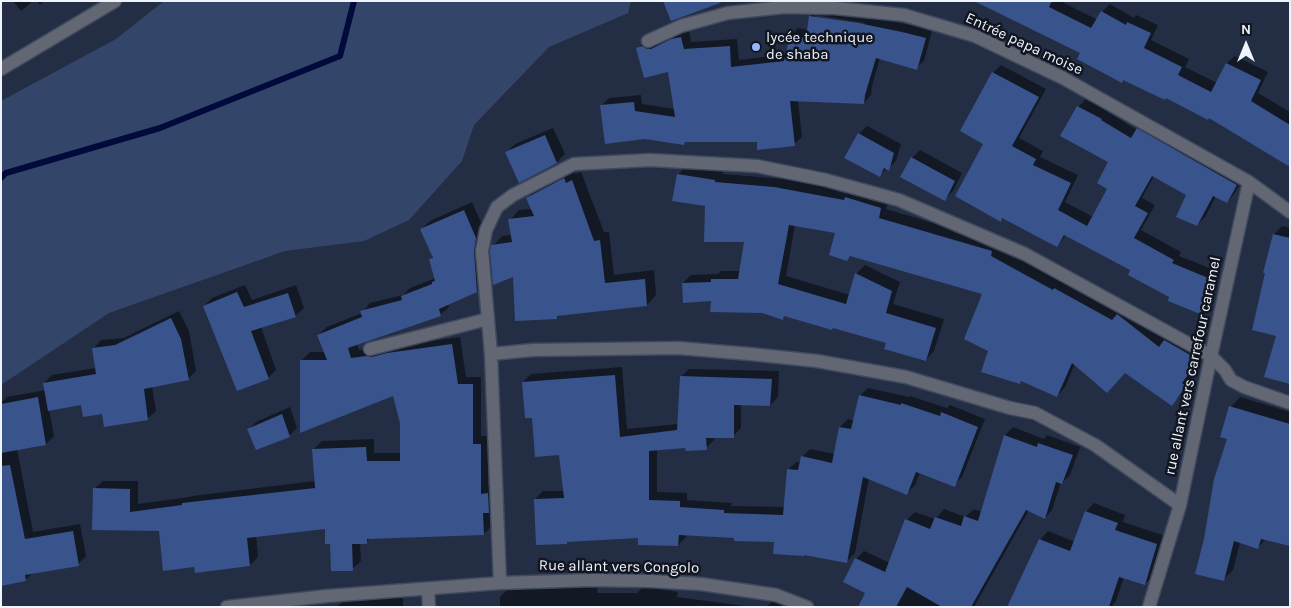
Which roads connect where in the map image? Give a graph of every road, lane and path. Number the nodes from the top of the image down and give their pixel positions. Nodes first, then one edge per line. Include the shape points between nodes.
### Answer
1 (115, 1) edge
2 (648, 41) dead end
3 (1, 69) edge
4 (1249, 182) junction
5 (1290, 212) edge
6 (488, 319) junction
7 (370, 349) dead end
8 (491, 354) junction
9 (1211, 356) junction
10 (1290, 403) edge
11 (1180, 505) junction
12 (500, 583) junction
13 (428, 589) junction
14 (1153, 606) edge
15 (227, 607) edge
16 (429, 607) edge
17 (807, 607) edge

1 - 3 street
2 - 4 street, Entrée papa moise via 681,26 728,13 784,6 904,14 975,36 1064,78
4 - 5 street
4 - 9 street, rue allant vers carrefour caramel
6 - 7 street
6 - 8 street
6 - 9 street via 482,251 486,230 497,207 513,195 574,164 650,160 757,166 826,180 898,200 1025,254
8 - 11 street via 533,350 678,348 817,361 906,377 1035,413 1095,445
8 - 12 street
9 - 10 street via 1231,380
9 - 11 street, rue allant vers carrefour caramel
11 - 14 street, rue allant vers carrefour caramel
12 - 13 street, Rue allant vers Congolo
12 - 17 street, Rue allant vers Congolo via 592,580 700,584 776,594
13 - 15 street, Rue allant vers Congolo
13 - 16 street

